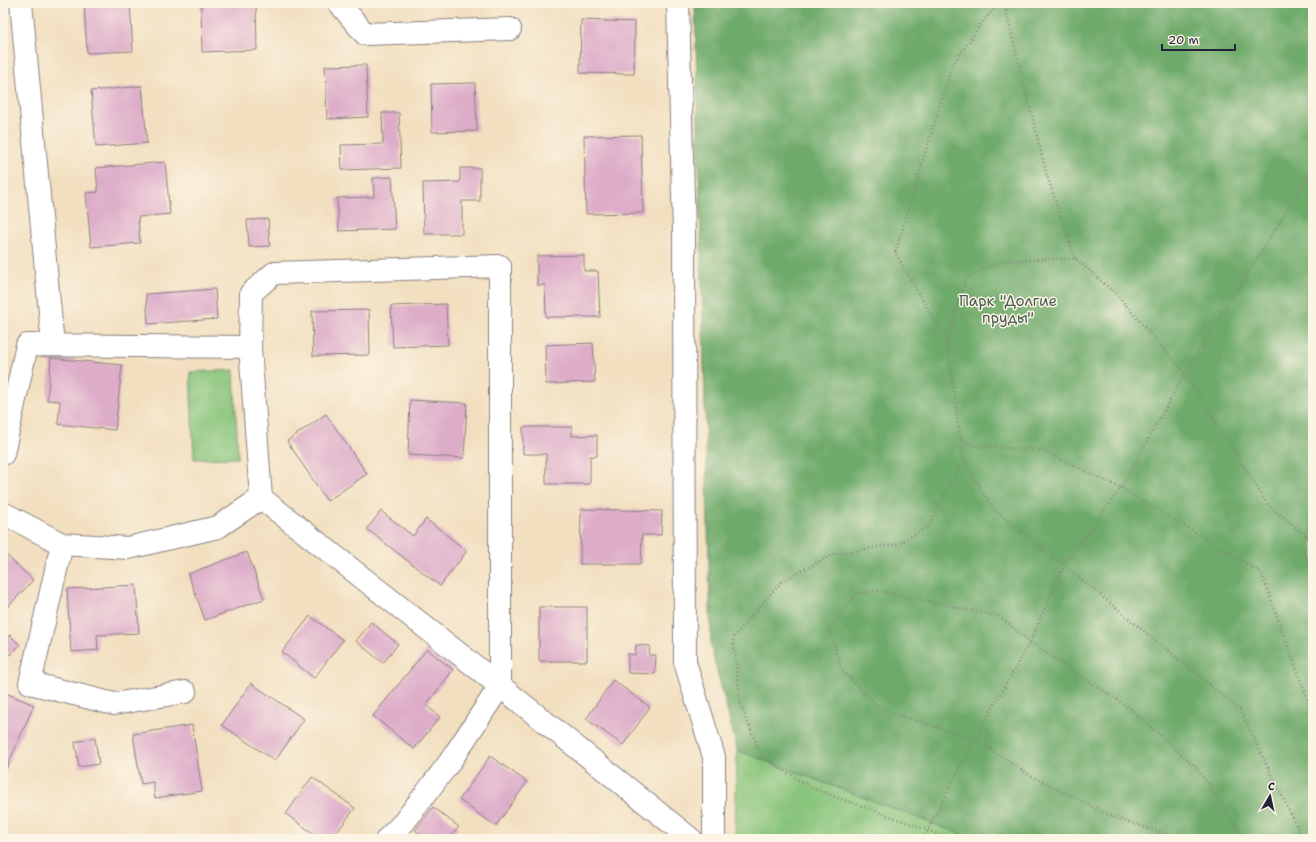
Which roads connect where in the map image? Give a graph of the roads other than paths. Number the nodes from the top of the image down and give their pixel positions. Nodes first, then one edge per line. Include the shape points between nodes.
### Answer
1 (21, 3) edge
2 (339, 3) edge
3 (678, 3) edge
4 (510, 28) dead end
5 (53, 345) junction
6 (250, 347) junction
7 (3, 454) edge
8 (261, 498) junction
9 (3, 513) edge
10 (62, 544) junction
11 (500, 686) junction
12 (184, 692) dead end
13 (387, 839) edge
14 (691, 839) edge
15 (714, 839) edge

1 - 5 street
2 - 4 street via 365,34
3 - 15 street via 684,235 685,662 714,758
5 - 6 street
5 - 7 street via 27,345
6 - 8 street
6 - 11 street via 251,292 274,273 500,266
8 - 10 street via 218,526 128,548
8 - 11 street
9 - 10 street
10 - 12 street via 30,683 114,704
11 - 13 street via 449,763 404,822
11 - 14 street

